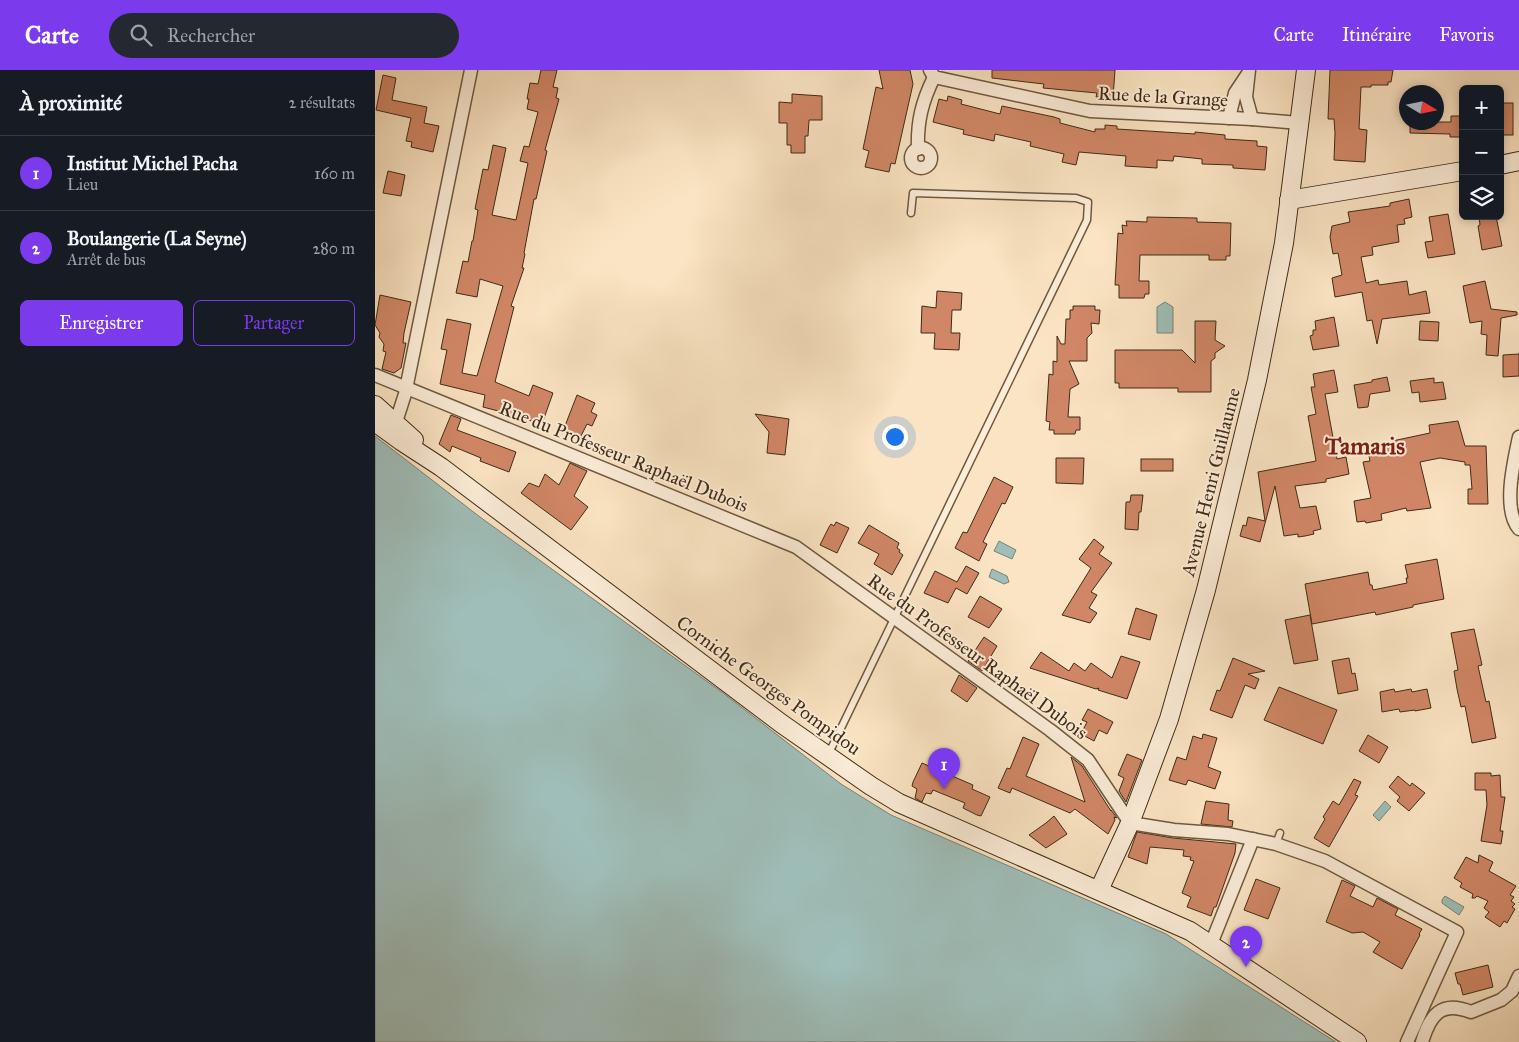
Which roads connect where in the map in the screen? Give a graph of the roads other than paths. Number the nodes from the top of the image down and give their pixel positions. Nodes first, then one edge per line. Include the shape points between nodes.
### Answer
1 (471, 70) edge
2 (1306, 70) edge
3 (1249, 71) edge
4 (932, 73) edge
5 (1229, 118) junction
6 (1252, 119) junction
7 (1299, 123) junction
8 (918, 149) dead end
9 (1519, 161) edge
10 (1504, 164) edge
11 (1459, 172) edge
12 (1289, 200) junction
13 (911, 213) dead end
14 (375, 375) edge
15 (406, 387) junction
16 (375, 405) edge
17 (375, 422) edge
18 (396, 422) junction
19 (1519, 437) edge
20 (441, 467) junction
21 (1519, 529) edge
22 (894, 617) junction
23 (827, 756) junction
24 (1130, 823) junction
25 (1253, 839) junction
26 (1099, 890) junction
27 (1211, 944) junction
28 (1519, 976) edge
29 (1357, 1042) edge
30 (1407, 1042) edge
31 (1422, 1042) edge

1 - 15 street
2 - 7 main road, Avenue Henri Guillaume
3 - 5 street via 1235,93
3 - 6 street, Rue de la Grange via 1246,97
4 - 5 street, Rue de la Grange via 1028,99 1090,111
4 - 8 street via 917,127
5 - 6 street, Rue de la Grange
6 - 7 street, Rue de la Grange
7 - 12 main road, Avenue Henri Guillaume
9 - 10 main road
11 - 12 main road
12 - 24 main road, Avenue Henri Guillaume via 1284,243 1257,380 1206,590 1169,719
13 - 22 lane via 913,193 1076,198 1088,202 1087,220
14 - 15 street, Rue du Professeur Raphaël Dubois
15 - 18 street
15 - 22 street, Rue du Professeur Raphaël Dubois via 796,547
16 - 18 main road, Corniche Georges Pompidou
17 - 20 main road, Corniche Georges Pompidou
18 - 20 main road, Corniche Georges Pompidou
19 - 21 street via 1509,496
20 - 23 main road, Corniche Georges Pompidou
22 - 23 lane
22 - 24 street, Rue du Professeur Raphaël Dubois via 1087,760
23 - 26 main road, Corniche Georges Pompidou via 899,803
24 - 25 street
24 - 26 main road, Avenue Henri Guillaume
25 - 27 street
25 - 30 street via 1278,839 1457,932
26 - 27 main road, Corniche Georges Pompidou via 1171,921
27 - 29 main road, Corniche Georges Pompidou
28 - 31 street via 1512,991 1486,1007 1471,1012 1457,1006 1440,1010 1429,1020

